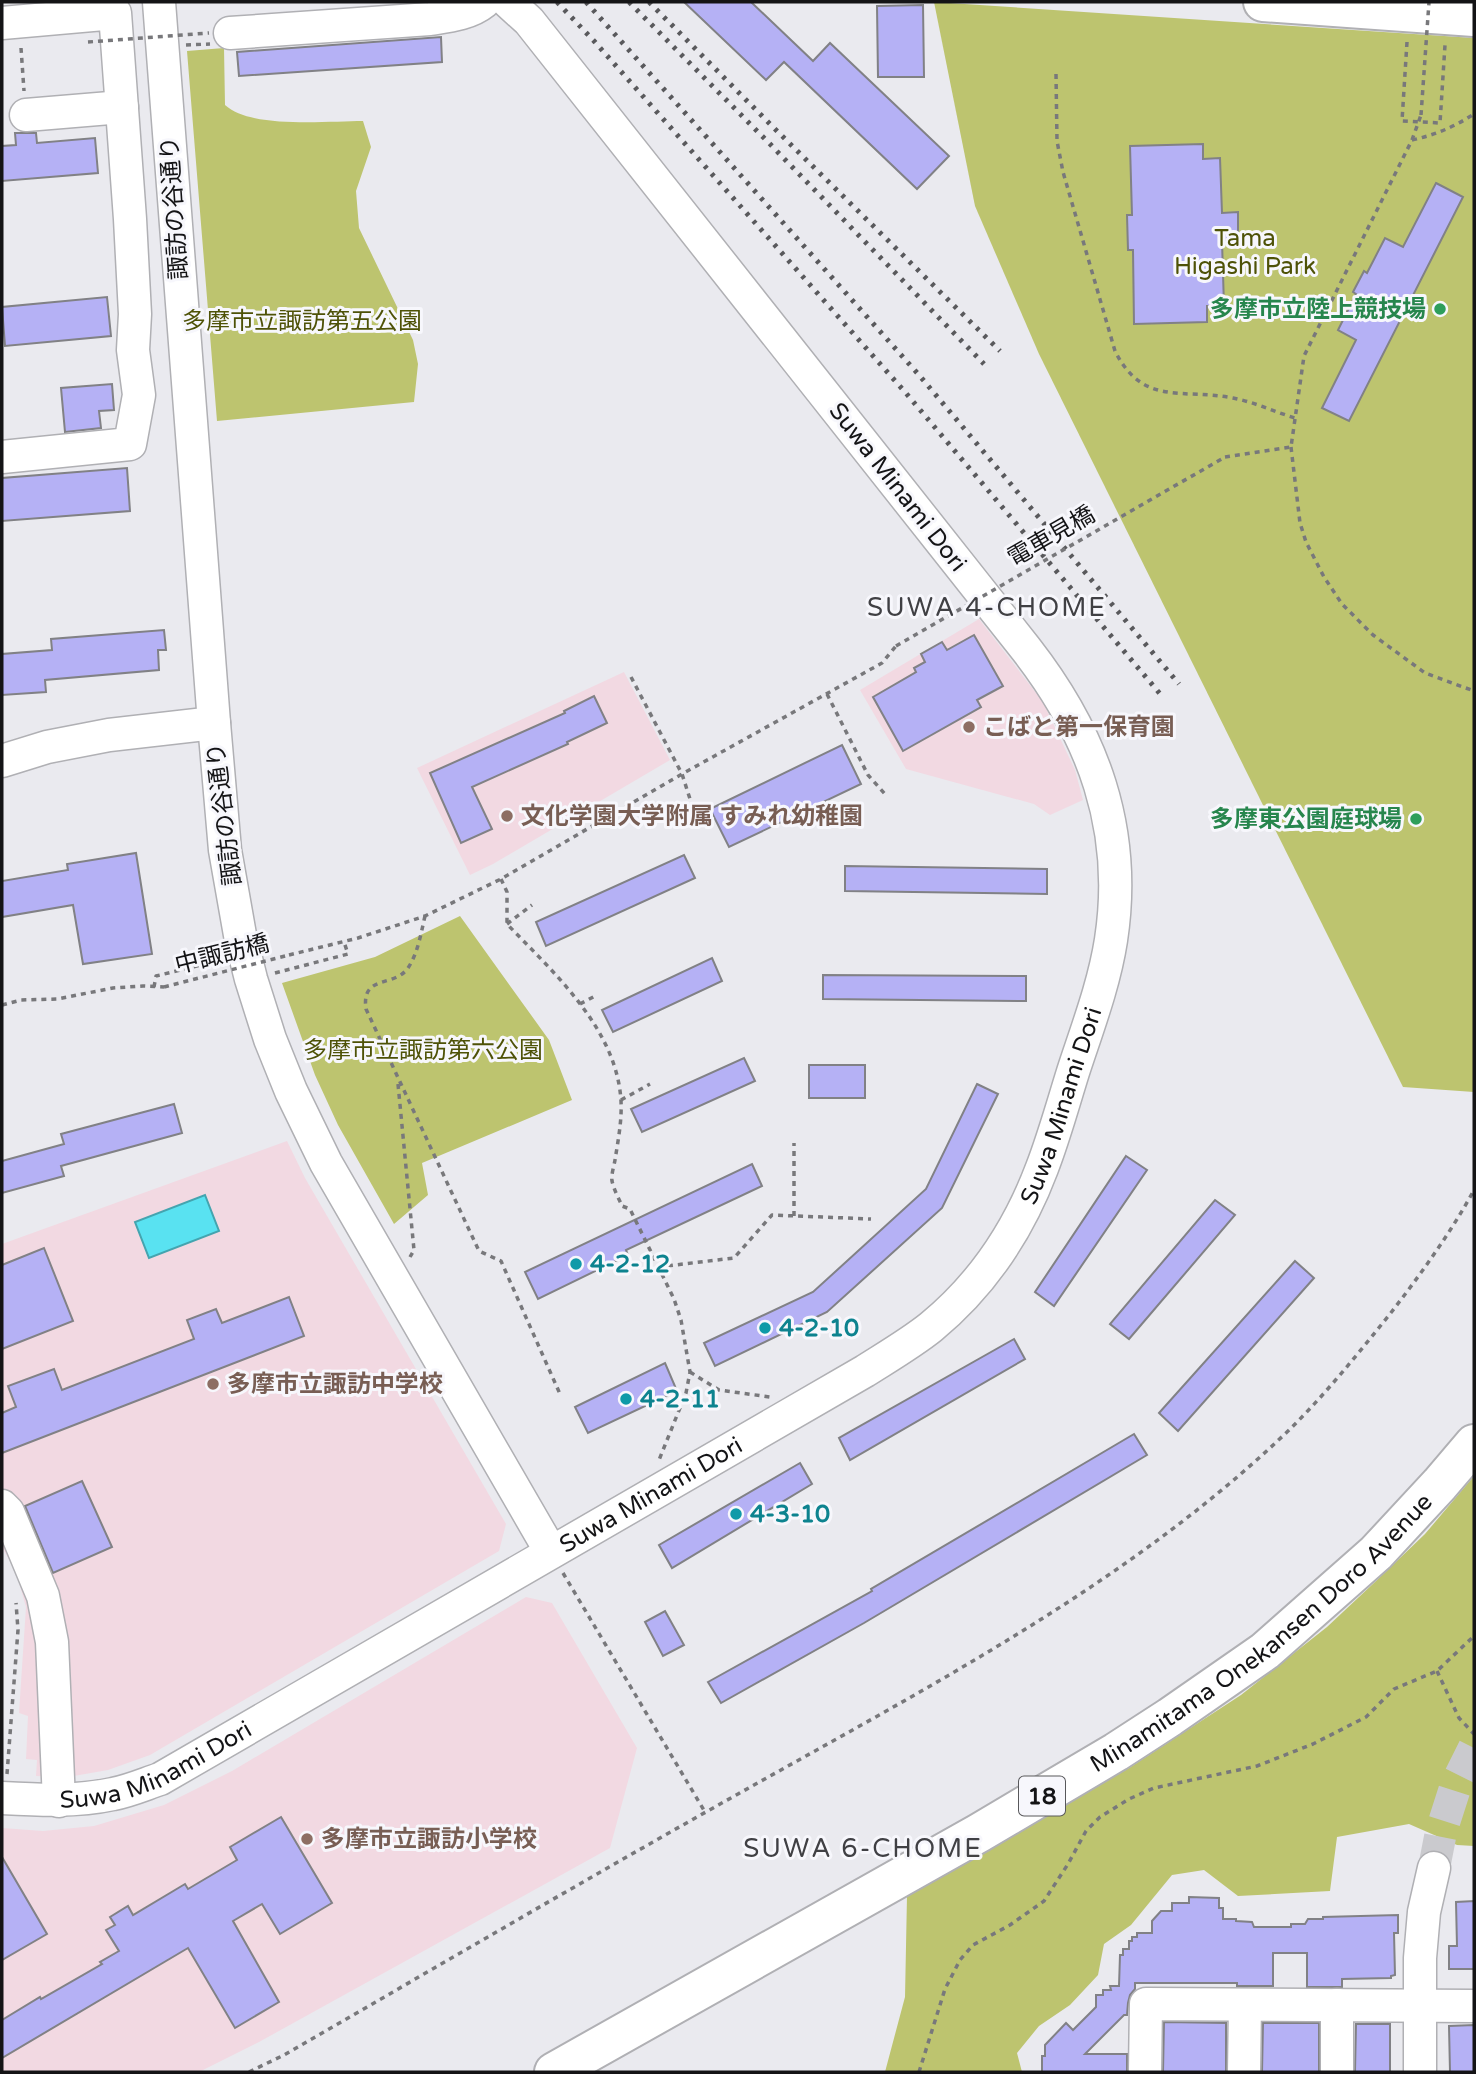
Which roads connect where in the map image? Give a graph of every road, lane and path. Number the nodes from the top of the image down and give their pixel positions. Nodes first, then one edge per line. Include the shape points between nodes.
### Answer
1 (159, 2) edge
2 (484, 2) edge
3 (508, 2) edge
4 (1263, 2) edge
5 (1429, 2) edge
6 (1474, 16) edge
7 (2, 23) edge
8 (219, 33) joint
9 (88, 42) dead end
10 (1407, 42) dead end
11 (1445, 45) dead end
12 (21, 48) dead end
13 (1056, 74) dead end
14 (122, 107) junction
15 (1474, 114) edge
16 (26, 115) joint
17 (1419, 122) junction
18 (1412, 140) junction
19 (189, 392) junction
20 (139, 395) junction
21 (1295, 418) junction
22 (1291, 447) junction
23 (2, 457) edge
24 (631, 677) dead end
25 (1474, 691) edge
26 (827, 694) junction
27 (214, 723) junction
28 (2, 761) edge
29 (682, 774) junction
30 (885, 794) dead end
31 (700, 830) dead end
32 (501, 879) junction
33 (532, 905) dead end
34 (425, 916) junction
35 (507, 924) junction
36 (344, 942) junction
37 (227, 958) dead end
38 (273, 973) dead end
39 (154, 986) junction
40 (597, 995) dead end
41 (580, 1004) junction
42 (2, 1005) edge
43 (398, 1079) junction
44 (650, 1084) dead end
45 (621, 1100) junction
46 (794, 1143) dead end
47 (1474, 1191) edge
48 (794, 1216) junction
49 (871, 1219) dead end
50 (407, 1262) dead end
51 (658, 1266) junction
52 (690, 1372) junction
53 (560, 1394) dead end
54 (789, 1415) junction
55 (1474, 1444) edge
56 (656, 1465) dead end
57 (2, 1506) edge
58 (551, 1552) junction
59 (15, 1597) dead end
60 (1474, 1636) edge
61 (1437, 1671) junction
62 (1474, 1734) edge
63 (4, 1790) edge
64 (59, 1801) junction
65 (705, 1812) junction
66 (1434, 1868) tunnel mouth
67 (1245, 2005) junction
68 (1336, 2005) junction
69 (1419, 2006) junction
70 (1474, 2006) edge
71 (250, 2072) edge
72 (554, 2072) edge
73 (919, 2072) edge
74 (1145, 2072) edge
75 (1244, 2072) edge
76 (1337, 2072) edge
77 (1420, 2072) edge

1 - 19 street, 諏訪の谷通り
2 - 8 street via 458,14 430,19
3 - 54 street, Suwa Minami Dori via 529,21 1047,676 1088,752 1106,803 1114,857 1111,941 1043,1168 1021,1214 978,1281 931,1327
4 - 6 main road
5 - 17 path, bridge
7 - 14 street via 115,13
8 - 9 path, bridge
10 - 17 path via 1402,121
11 - 17 path via 1440,122
12 - 16 path
13 - 21 path via 1057,141 1063,172 1122,365 1132,377 1165,393 1234,398
14 - 16 street
14 - 20 street
15 - 18 path via 1452,128
17 - 18 path
18 - 21 path via 1304,356
19 - 20 street
19 - 27 street, 諏訪の谷通り
20 - 23 street via 130,444
21 - 22 path
22 - 25 path via 1300,523 1324,577 1342,604 1373,635 1425,673
22 - 26 path, 電車見橋, bridge via 1225,457 896,646 882,663
24 - 29 path
26 - 29 path, 電車見橋
26 - 30 path via 868,775
27 - 28 street via 109,735
27 - 58 street, 諏訪の谷通り via 225,850 240,935 270,1039 291,1091 326,1163
29 - 31 path
29 - 32 path, 中諏訪橋
32 - 34 path, 中諏訪橋
32 - 35 path via 507,892
33 - 35 path
34 - 36 path, 中諏訪橋
34 - 43 path via 406,971 368,989 364,998
35 - 41 path
36 - 38 path via 348,954
36 - 39 path, 中諏訪橋, bridge
37 - 39 path via 156,976
39 - 42 path, 中諏訪橋
40 - 41 path
41 - 45 path via 613,1060
43 - 50 path via 414,1250
43 - 53 path via 479,1251 501,1261
44 - 45 path
45 - 51 path via 612,1180
46 - 48 path
47 - 65 path via 1410,1288 1340,1375 1234,1480 1086,1591 897,1705
48 - 49 path
48 - 51 path via 772,1215 734,1258
51 - 52 path via 681,1320
52 - 54 path via 719,1390 779,1398
52 - 56 path
54 - 58 street, Suwa Minami Dori
55 - 72 main road, Minamitama Onekansen Doro Avenue / 18 via 1376,1553 1265,1651 1170,1717 979,1833
57 - 64 street via 43,1596 52,1643
58 - 64 street, Suwa Minami Dori via 160,1779 114,1794
58 - 65 path
59 - 63 path via 18,1630
60 - 61 path
61 - 62 path via 1459,1718
61 - 73 path via 1394,1689 1366,1717 1279,1758 1154,1788 1100,1817 1086,1831 1044,1900 973,1945 960,1960 945,1989
63 - 64 street, Suwa Minami Dori
65 - 71 path
66 - 69 street via 1424,1912
67 - 68 street
67 - 74 street via 1146,2004
67 - 75 street
68 - 69 street
68 - 76 street
69 - 70 street
69 - 77 street

